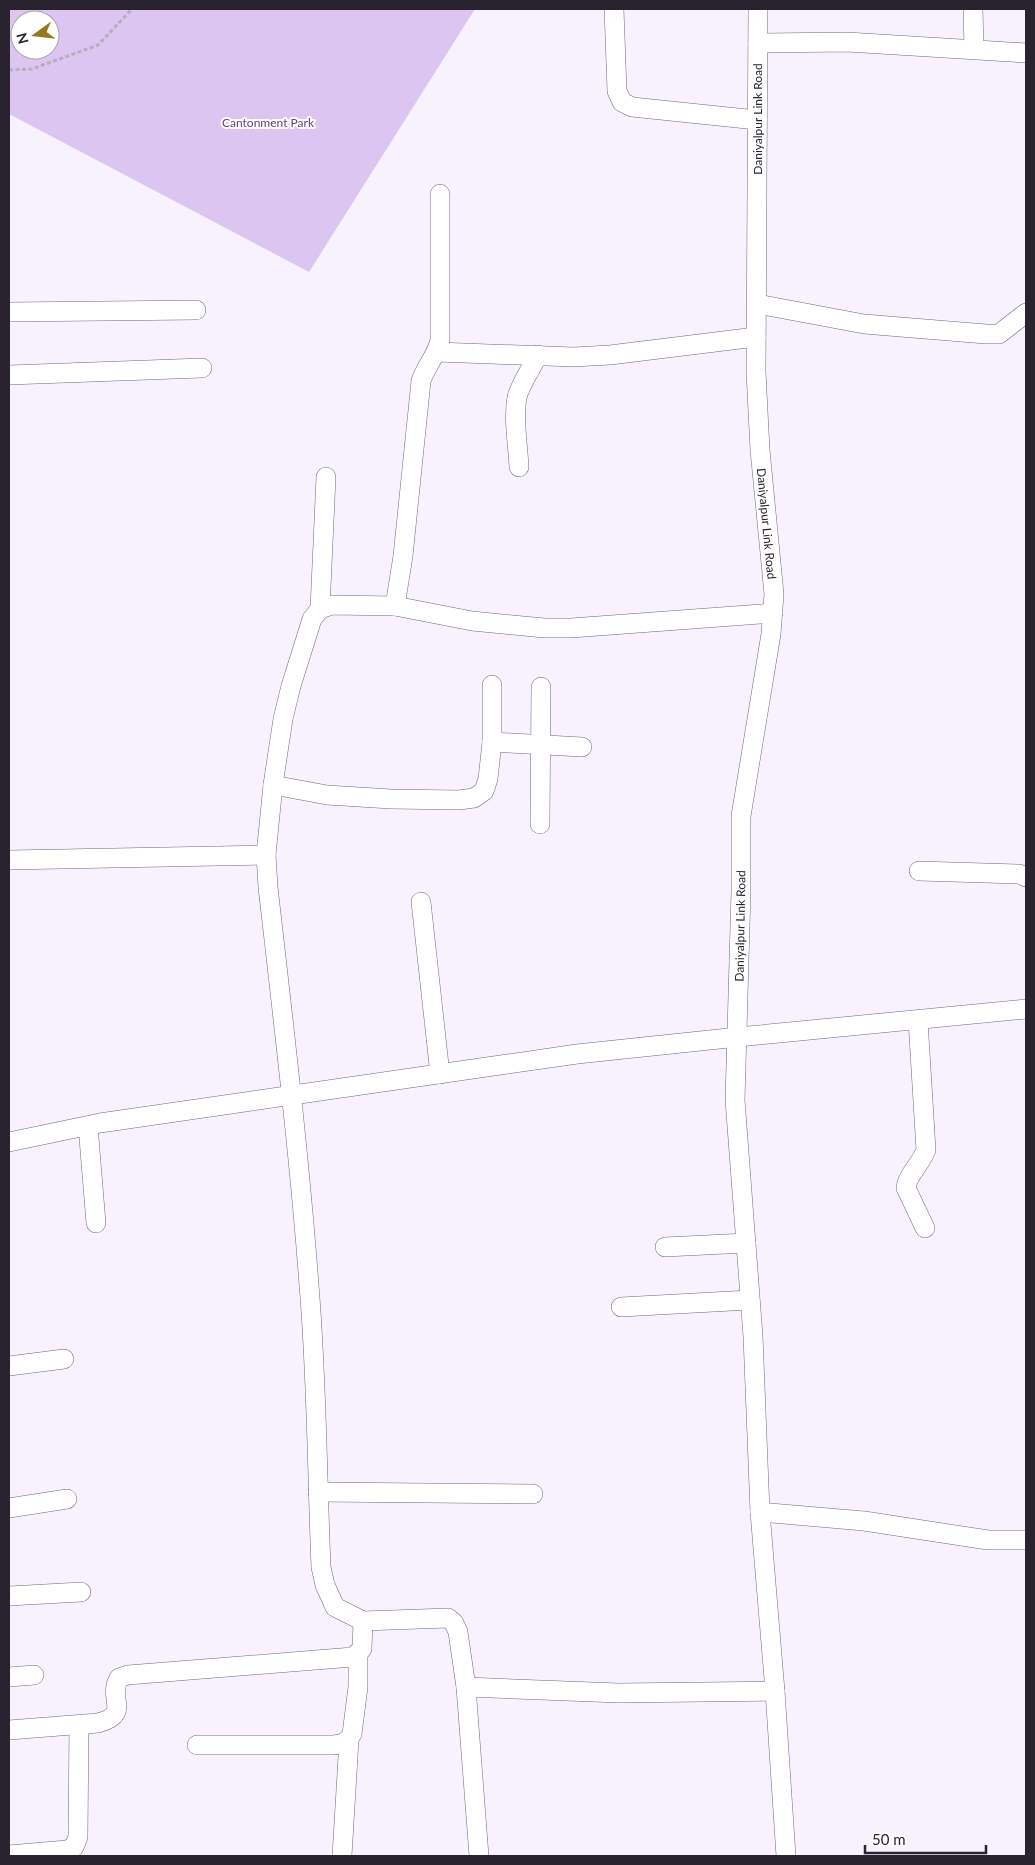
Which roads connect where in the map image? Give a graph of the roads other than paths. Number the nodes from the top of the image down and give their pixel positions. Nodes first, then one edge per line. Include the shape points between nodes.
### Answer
1 (614, 9) edge
2 (758, 9) edge
3 (973, 9) edge
4 (758, 43) junction
5 (974, 49) junction
6 (1026, 53) edge
7 (757, 120) junction
8 (440, 194) dead end
9 (756, 304) junction
10 (196, 310) dead end
11 (9, 312) edge
12 (1026, 313) edge
13 (756, 337) junction
14 (437, 352) junction
15 (538, 355) junction
16 (202, 368) dead end
17 (9, 375) edge
18 (519, 467) dead end
19 (326, 476) dead end
20 (395, 606) junction
21 (320, 609) junction
22 (773, 613) junction
23 (492, 685) dead end
24 (541, 687) dead end
25 (492, 742) junction
26 (541, 745) junction
27 (582, 748) dead end
28 (273, 785) junction
29 (540, 824) dead end
30 (266, 855) junction
31 (9, 860) edge
32 (919, 871) dead end
33 (1026, 877) edge
34 (421, 902) dead end
35 (1026, 1009) edge
36 (918, 1020) junction
37 (738, 1037) junction
38 (440, 1074) junction
39 (292, 1095) junction
40 (88, 1126) junction
41 (9, 1142) edge
42 (96, 1223) dead end
43 (925, 1228) dead end
44 (746, 1243) junction
45 (665, 1247) dead end
46 (750, 1300) junction
47 (621, 1307) dead end
48 (64, 1359) dead end
49 (9, 1366) edge
50 (318, 1492) junction
51 (533, 1494) dead end
52 (66, 1499) dead end
53 (9, 1508) edge
54 (760, 1512) junction
55 (1026, 1540) edge
56 (81, 1592) dead end
57 (9, 1596) edge
58 (363, 1621) junction
59 (358, 1654) junction
60 (34, 1675) dead end
61 (9, 1677) edge
62 (466, 1687) junction
63 (775, 1691) junction
64 (79, 1725) junction
65 (9, 1730) edge
66 (349, 1740) junction
67 (197, 1745) dead end
68 (9, 1855) edge
69 (342, 1856) edge
70 (479, 1856) edge
71 (786, 1856) edge

1 - 7 street via 617,91 622,102 632,107
2 - 4 street, Daniyalpur Link Road
3 - 5 street
4 - 5 street via 847,42
4 - 7 street, Daniyalpur Link Road
5 - 6 street
7 - 9 street, Daniyalpur Link Road
8 - 14 street via 440,340
9 - 12 street via 864,324 986,334 999,334
9 - 13 street, Daniyalpur Link Road
10 - 11 street
13 - 15 street via 610,355
13 - 22 street, Daniyalpur Link Road via 760,450 774,594
14 - 15 street
14 - 20 street via 422,380
15 - 18 street via 517,398
16 - 17 street
19 - 21 street
20 - 21 street via 332,605
20 - 22 street via 472,621 544,628
21 - 28 street via 312,619 291,686
22 - 37 street, Daniyalpur Link Road via 741,816
23 - 25 street
24 - 26 street
25 - 26 street
25 - 28 street via 488,779 484,791 474,798 391,799 327,795
26 - 27 street
26 - 29 street
28 - 30 street
30 - 31 street
30 - 39 street
32 - 33 street via 1019,874
34 - 38 street
35 - 36 street
36 - 37 street
36 - 43 street via 926,1150 923,1160 906,1182 906,1188
37 - 38 street via 578,1054
37 - 44 street, Daniyalpur Link Road via 735,1100
38 - 39 street
39 - 40 street
39 - 50 street via 310,1286
40 - 41 street
40 - 42 street
44 - 45 street
44 - 46 street, Daniyalpur Link Road
46 - 47 street
46 - 54 street, Daniyalpur Link Road
48 - 49 street
50 - 51 street
50 - 58 street via 321,1567 325,1586 335,1607
52 - 53 street
54 - 55 street via 864,1521 988,1540
54 - 63 street, Daniyalpur Link Road
56 - 57 street
58 - 59 street via 362,1649
58 - 62 street via 448,1618 454,1622 458,1632
59 - 64 street via 353,1657 128,1675 119,1678 114,1686 118,1708 115,1716 108,1721
59 - 66 street via 358,1687
60 - 61 street
62 - 63 street via 619,1693
62 - 70 street
63 - 71 street, Daniyalpur Link Road
64 - 65 street
64 - 68 street via 78,1837 74,1847
66 - 67 street via 333,1745
66 - 69 street

